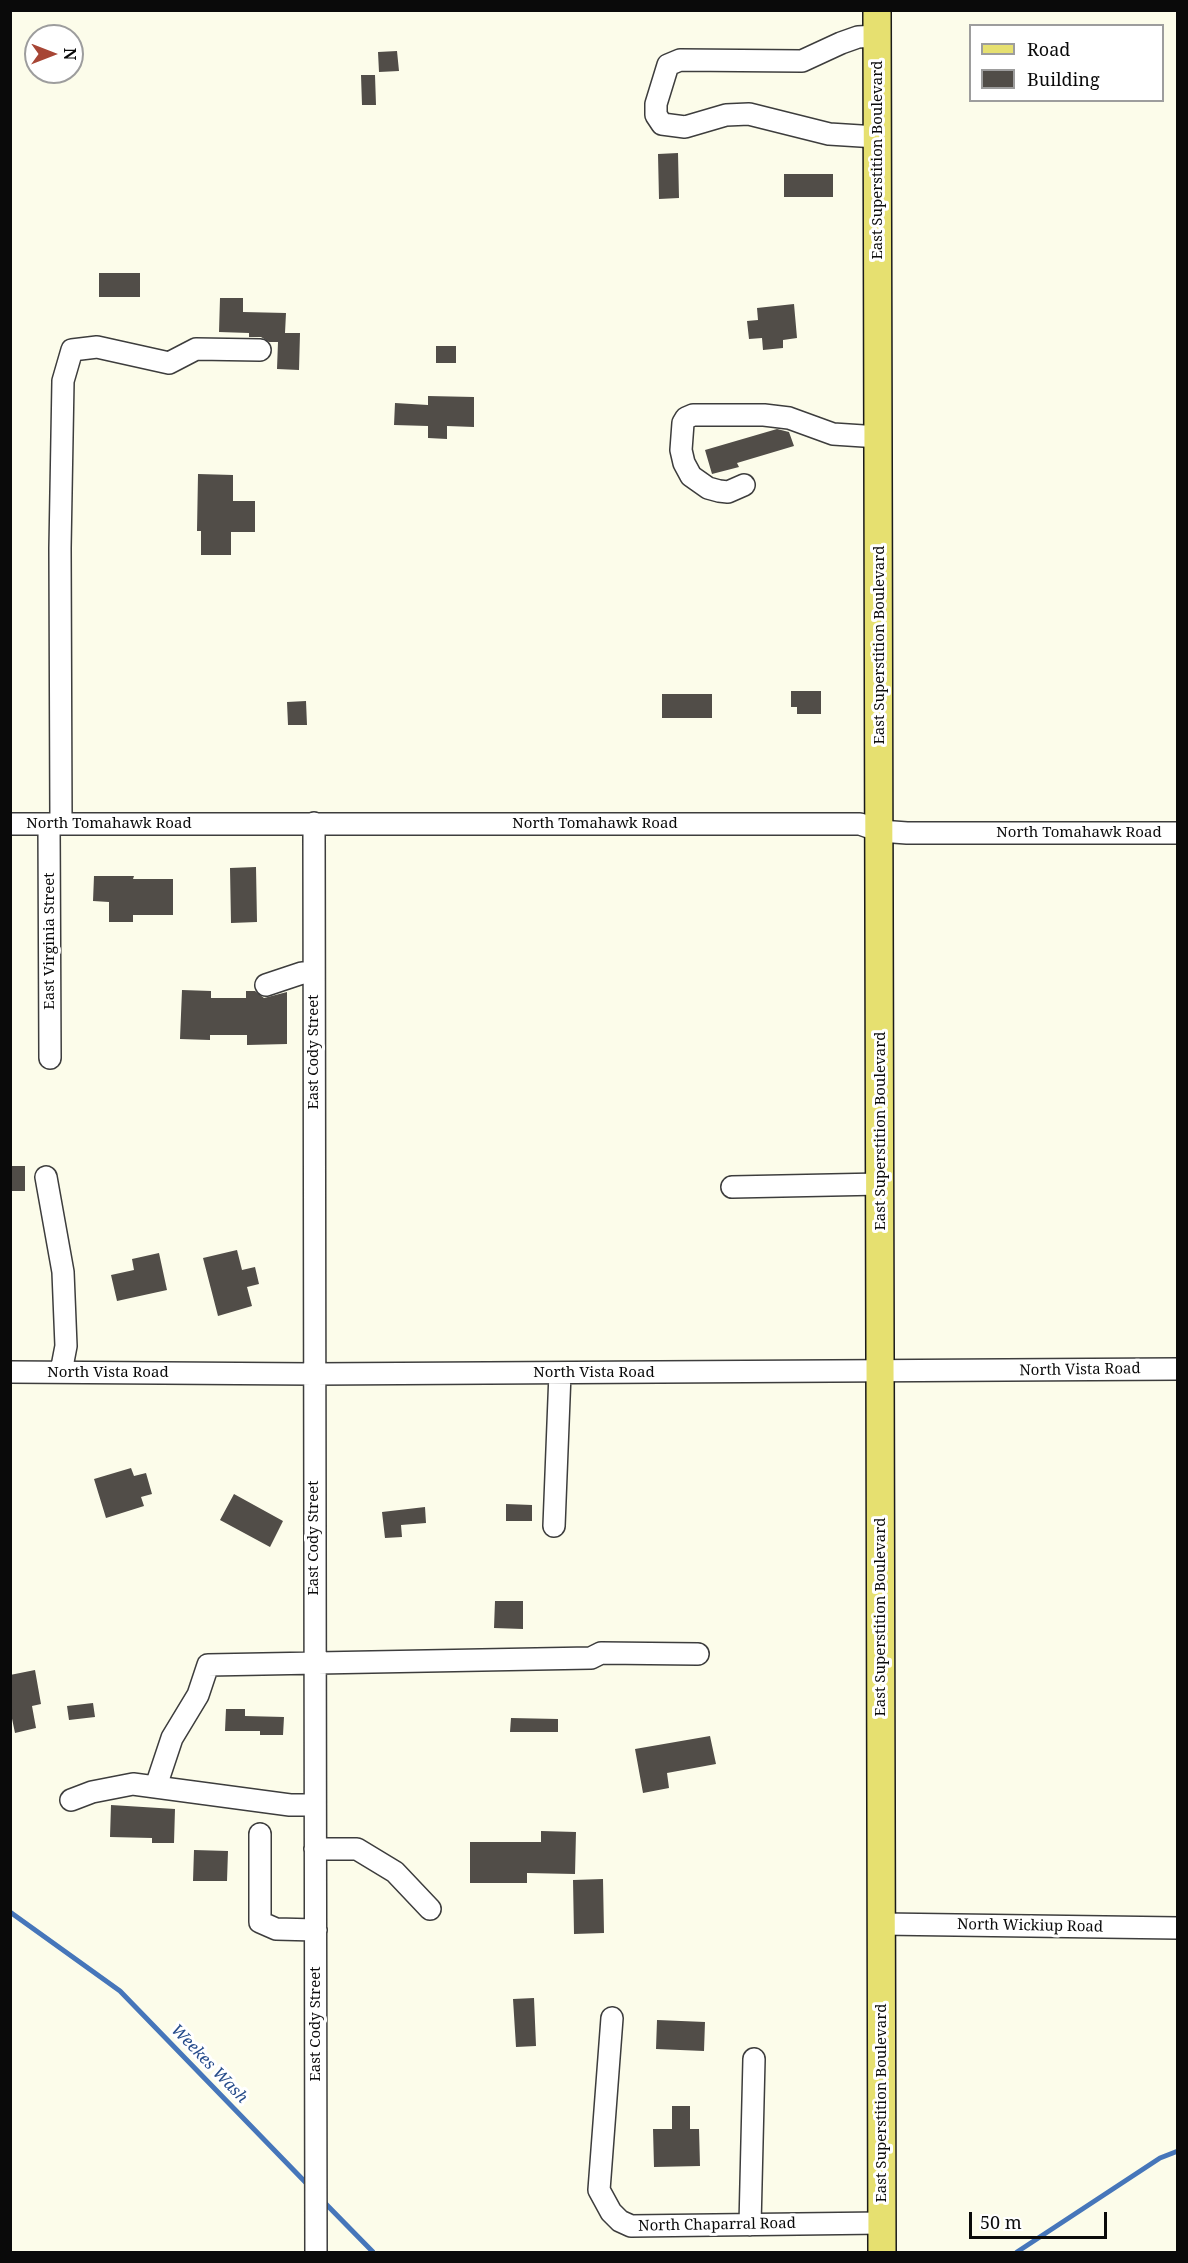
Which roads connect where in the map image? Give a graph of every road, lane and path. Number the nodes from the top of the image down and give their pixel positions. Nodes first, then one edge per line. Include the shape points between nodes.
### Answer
1 (877, 23) edge
2 (878, 137) junction
3 (260, 350) dead end
4 (879, 436) junction
5 (744, 484) dead end
6 (314, 823) junction
7 (10, 824) edge
8 (55, 824) junction
9 (880, 831) junction
10 (1178, 833) edge
11 (314, 974) junction
12 (266, 985) dead end
13 (50, 1058) dead end
14 (46, 1178) dead end
15 (880, 1184) junction
16 (732, 1187) dead end
17 (1178, 1369) edge
18 (10, 1372) edge
19 (61, 1372) junction
20 (881, 1372) junction
21 (560, 1373) junction
22 (314, 1374) junction
23 (554, 1526) dead end
24 (698, 1654) dead end
25 (315, 1664) junction
26 (156, 1786) junction
27 (71, 1800) dead end
28 (315, 1805) junction
29 (260, 1834) dead end
30 (315, 1849) junction
31 (430, 1909) dead end
32 (882, 1924) junction
33 (1178, 1928) edge
34 (316, 1930) junction
35 (612, 2018) dead end
36 (754, 2059) dead end
37 (882, 2223) junction
38 (750, 2225) junction
39 (316, 2253) edge
40 (882, 2253) edge

1 - 2 main road, East Superstition Boulevard
1 - 2 street via 858,38 802,61 680,60 668,65 656,115 662,124 685,127 749,114 830,134
2 - 4 main road, East Superstition Boulevard
3 - 8 street, East Virginia Street via 196,349 169,363 97,347 72,350 63,381
4 - 5 street via 832,434 789,418 764,415 686,418 681,450 691,476 719,491 728,492
4 - 9 main road, East Superstition Boulevard
6 - 8 street, North Tomahawk Road
6 - 9 street, North Tomahawk Road via 860,824
6 - 11 street, East Cody Street
7 - 8 street, North Tomahawk Road
8 - 13 street, East Virginia Street
9 - 10 street, North Tomahawk Road
9 - 15 main road, East Superstition Boulevard
11 - 12 street via 302,973
11 - 22 street, East Cody Street
14 - 19 street via 63,1272 66,1346
15 - 16 street
15 - 20 main road, East Superstition Boulevard
17 - 20 street, North Vista Road
18 - 19 street, North Vista Road
19 - 22 street, North Vista Road
20 - 21 street, North Vista Road
20 - 32 main road, East Superstition Boulevard
21 - 22 street, North Vista Road
21 - 23 street
22 - 25 street, East Cody Street
24 - 25 street via 601,1653 591,1658
25 - 26 street via 208,1665 198,1695 172,1738
25 - 28 street, East Cody Street
26 - 27 street via 133,1784
26 - 28 street
28 - 30 street, East Cody Street
29 - 34 street via 260,1922 276,1929
30 - 31 street via 357,1849 395,1872
30 - 34 street, East Cody Street
32 - 33 street, North Wickiup Road
32 - 37 main road, East Superstition Boulevard
34 - 39 street, East Cody Street
35 - 38 street, North Chaparral Road via 599,2190 611,2212 631,2226
36 - 38 street
37 - 38 street, North Chaparral Road
37 - 40 main road, East Superstition Boulevard

